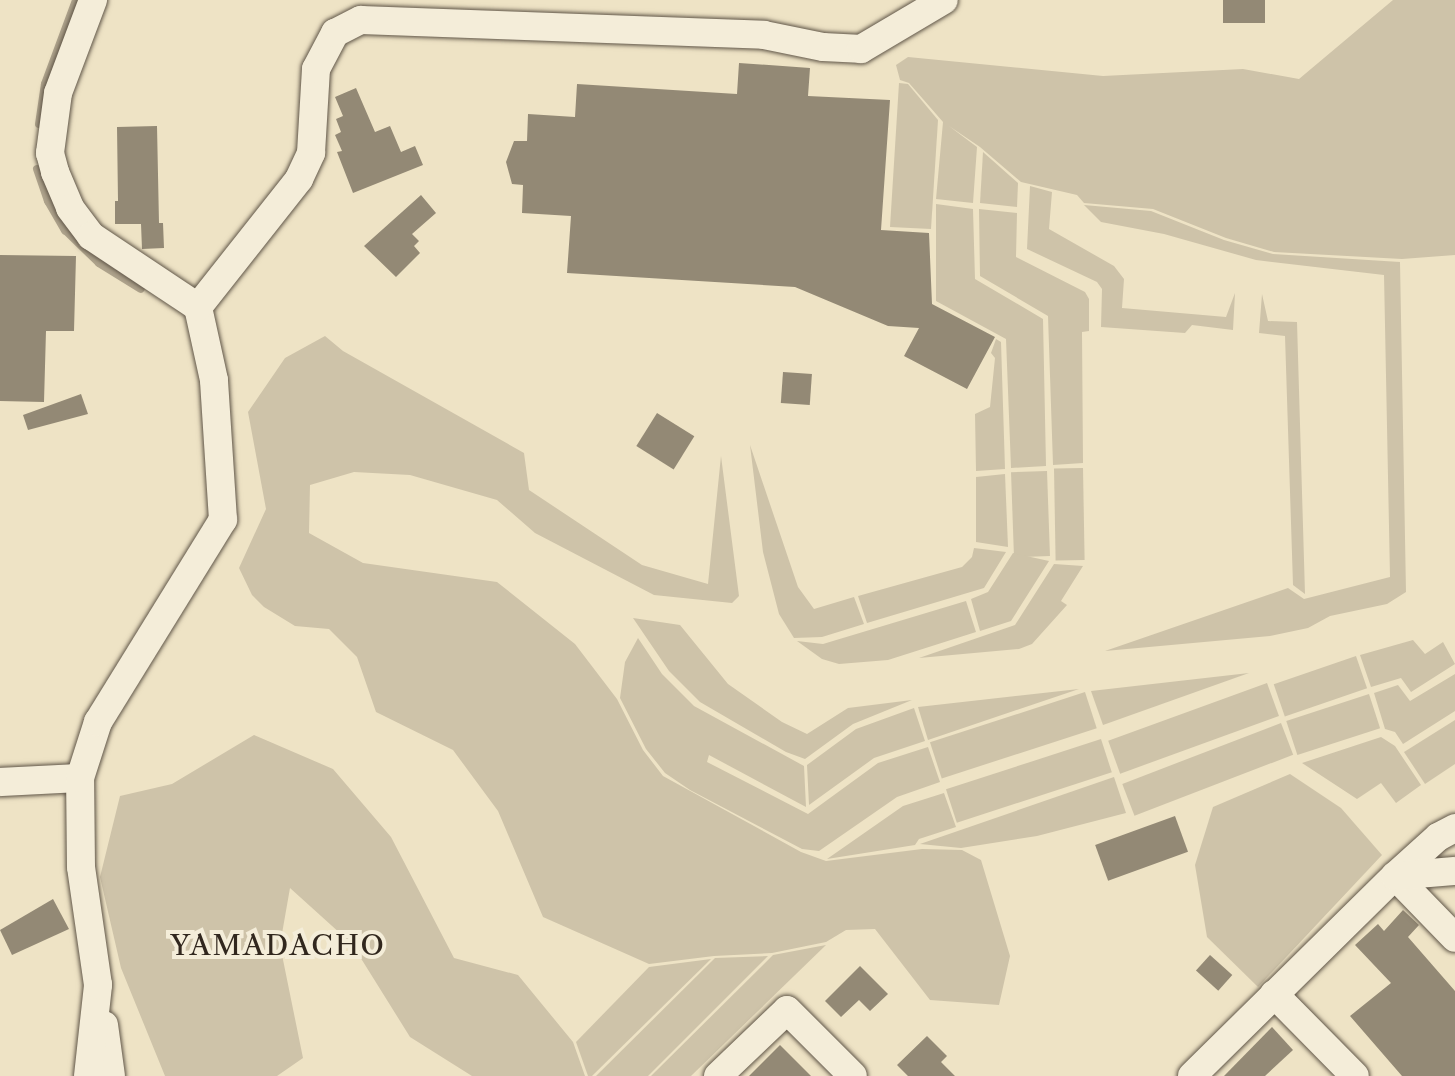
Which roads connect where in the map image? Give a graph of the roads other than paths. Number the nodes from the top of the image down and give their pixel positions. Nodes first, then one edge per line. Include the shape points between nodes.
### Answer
1 (93, 0) edge
2 (944, 0) edge
3 (198, 307) junction
4 (80, 778) junction
5 (0, 782) edge
6 (1455, 828) edge
7 (1455, 871) edge
8 (1395, 876) junction
9 (1455, 938) edge
10 (98, 985) junction
11 (1274, 994) junction
12 (88, 1076) edge
13 (111, 1076) edge
14 (718, 1076) edge
15 (853, 1076) edge
16 (1192, 1076) edge
17 (1355, 1076) edge

1 - 3 street via 58,93 50,153 55,172 70,208 91,236
2 - 3 street via 861,49 764,35 361,20 335,33 316,69 311,153 299,179
3 - 4 street via 214,380 223,520 98,722
4 - 5 street
4 - 10 street via 81,867
6 - 8 street
7 - 8 street
8 - 9 street
8 - 11 street
10 - 12 street
10 - 13 street
11 - 16 street
11 - 17 street
14 - 15 street via 787,1010

